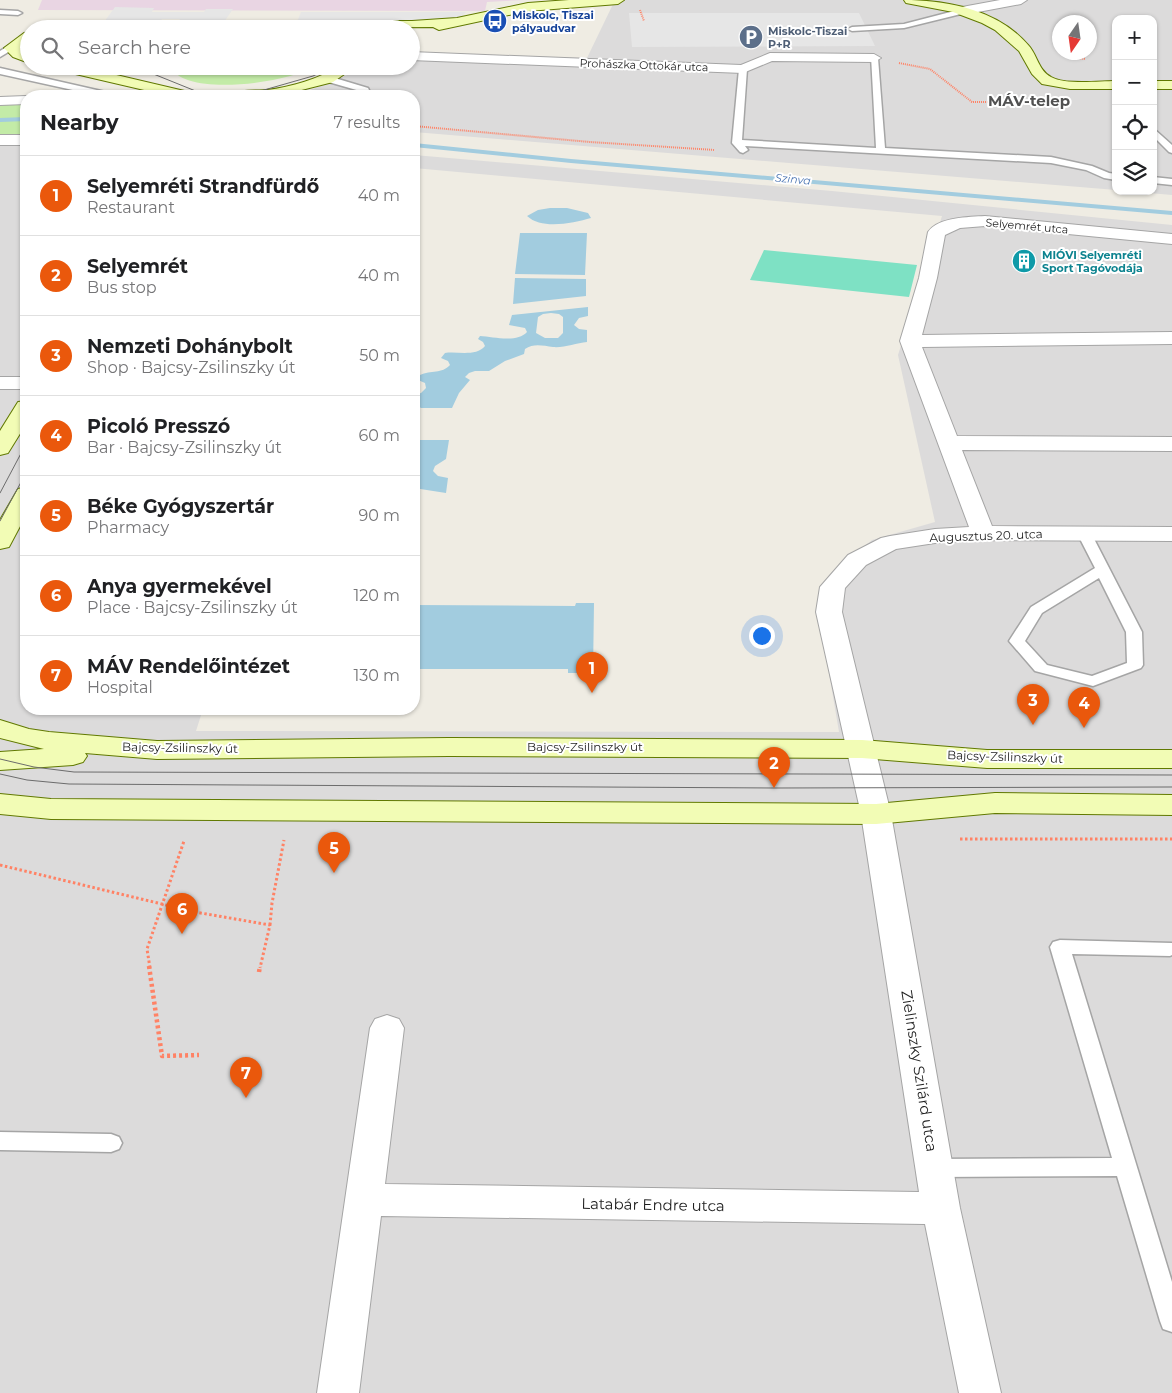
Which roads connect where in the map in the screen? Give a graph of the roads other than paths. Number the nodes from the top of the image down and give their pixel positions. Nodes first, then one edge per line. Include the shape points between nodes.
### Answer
1 (618, 0) edge
2 (910, 0) edge
3 (1021, 0) edge
4 (962, 11) junction
5 (0, 12) edge
6 (18, 13) dead end
7 (456, 22) junction
8 (420, 24) edge
9 (852, 29) dead end
10 (420, 32) edge
11 (20, 42) edge
12 (6, 51) edge
13 (1028, 53) junction
14 (20, 55) edge
15 (420, 56) edge
16 (874, 58) joint
17 (1048, 63) dead end
18 (743, 69) junction
19 (0, 71) edge
20 (98, 75) edge
21 (334, 75) edge
22 (328, 79) junction
23 (1112, 85) edge
24 (1157, 85) edge
25 (1172, 85) edge
26 (84, 90) edge
27 (162, 90) edge
28 (285, 90) edge
29 (365, 90) edge
30 (20, 100) edge
31 (0, 101) edge
32 (1157, 136) edge
33 (0, 140) edge
34 (20, 140) edge
35 (737, 143) junction
36 (1172, 150) edge
37 (745, 152) dead end
38 (881, 152) junction
39 (1112, 177) edge
40 (1157, 180) edge
41 (1172, 182) edge
42 (1172, 239) edge
43 (1172, 338) edge
44 (910, 341) junction
45 (0, 383) edge
46 (20, 383) edge
47 (20, 416) edge
48 (948, 443) junction
49 (1172, 444) edge
50 (0, 448) edge
51 (20, 505) edge
52 (984, 533) junction
53 (1084, 533) junction
54 (1172, 534) edge
55 (0, 542) edge
56 (1102, 570) junction
57 (0, 728) edge
58 (862, 749) junction
59 (157, 750) junction
60 (1172, 759) edge
61 (0, 761) edge
62 (0, 804) edge
63 (1172, 805) edge
64 (51, 809) junction
65 (876, 814) junction
66 (0, 817) edge
67 (1170, 948) dead end
68 (387, 1028) dead end
69 (0, 1141) edge
70 (111, 1143) dead end
71 (935, 1168) junction
72 (1126, 1168) junction
73 (364, 1200) junction
74 (941, 1208) junction
75 (1172, 1321) edge
76 (338, 1393) edge
77 (980, 1393) edge

1 - 7 street via 528,7
2 - 4 street
3 - 4 street
4 - 9 lane via 904,26
4 - 13 street via 1002,27
5 - 6 lane
7 - 8 street
7 - 10 street
11 - 12 street
12 - 14 street
13 - 17 street
13 - 23 street via 1036,71 1048,82
15 - 18 street, Prohászka Ottokár utca
16 - 18 street, Prohászka Ottokár utca via 770,57
16 - 38 lane
18 - 35 lane
19 - 26 lane
20 - 27 street
21 - 22 street
22 - 28 street
22 - 29 lane
24 - 25 street
30 - 31 street
32 - 36 lane
33 - 34 street
35 - 37 lane
35 - 38 lane
38 - 39 lane via 1051,160
40 - 41 lane
42 - 44 street, Selyemrét utca via 985,221 957,223 937,232
43 - 44 street
44 - 48 street
45 - 46 street
47 - 50 street
48 - 49 street
48 - 52 street
51 - 55 street
52 - 53 street, Augusztus 20. utca
52 - 58 street, Augusztus 20. utca via 935,536 890,544 857,560 832,587 829,612
53 - 54 street, Augusztus 20. utca
53 - 56 lane
56 - 56 lane via 1134,632 1135,665 1093,681 1041,668 1017,641 1031,618 1036,610
57 - 59 street, Bajcsy-Zsilinszky út via 49,742
58 - 59 street, Bajcsy-Zsilinszky út via 449,746
58 - 60 street, Bajcsy-Zsilinszky út via 987,759
58 - 65 street, Zielinszky Szilárd utca
59 - 61 street
62 - 64 street
63 - 65 street via 994,803
64 - 65 street
64 - 66 street
65 - 71 street, Zielinszky Szilárd utca
67 - 72 lane via 1060,948
68 - 73 street
69 - 70 lane
71 - 72 lane
71 - 74 street, Zielinszky Szilárd utca
72 - 75 lane
73 - 74 street, Latabár Endre utca
73 - 76 street
74 - 77 street, Zielinszky Szilárd utca

